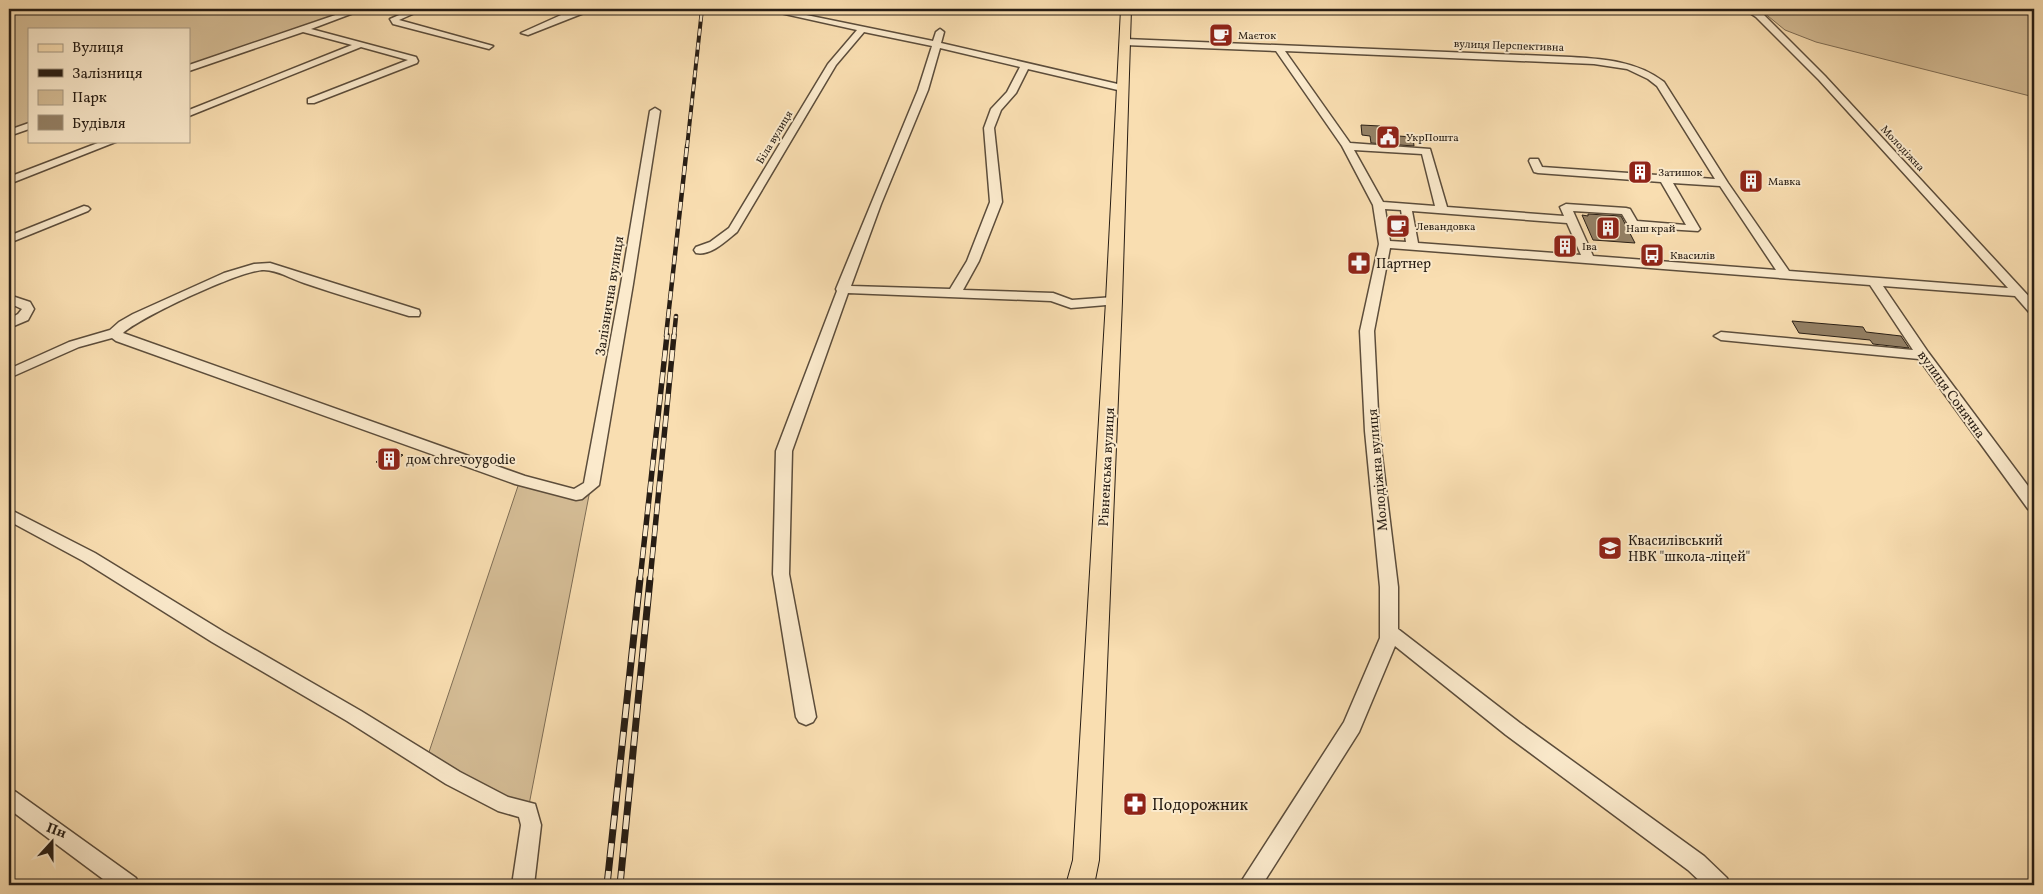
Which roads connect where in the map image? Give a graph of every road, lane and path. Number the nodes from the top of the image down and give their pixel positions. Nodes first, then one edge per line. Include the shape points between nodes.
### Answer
1 (360, 9) edge
2 (420, 9) edge
3 (590, 9) edge
4 (766, 9) edge
5 (1129, 9) edge
6 (1748, 9) edge
7 (863, 28) junction
8 (303, 29) junction
9 (940, 32) dead end
10 (525, 33) dead end
11 (362, 44) junction
12 (937, 44) junction
13 (1124, 45) junction
14 (489, 46) dead end
15 (1279, 49) junction
16 (1025, 66) junction
17 (190, 68) edge
18 (1122, 88) junction
19 (311, 101) dead end
20 (655, 111) dead end
21 (190, 113) edge
22 (28, 126) edge
23 (9, 133) edge
24 (110, 142) edge
25 (1347, 146) junction
26 (1534, 161) dead end
27 (1665, 179) junction
28 (9, 181) edge
29 (1723, 183) junction
30 (1379, 205) junction
31 (1406, 208) junction
32 (84, 209) dead end
33 (1442, 210) junction
34 (1571, 220) junction
35 (9, 240) edge
36 (1385, 244) junction
37 (1413, 246) junction
38 (700, 250) dead end
39 (1588, 258) junction
40 (1784, 273) junction
41 (1873, 281) junction
42 (842, 289) junction
43 (2021, 293) junction
44 (954, 294) junction
45 (9, 299) edge
46 (1114, 301) junction
47 (2034, 309) edge
48 (414, 313) dead end
49 (9, 324) edge
50 (115, 333) junction
51 (1721, 336) dead end
52 (1923, 355) junction
53 (9, 374) edge
54 (2034, 505) edge
55 (9, 514) edge
56 (1388, 631) junction
57 (806, 717) dead end
58 (9, 798) edge
59 (128, 885) edge
60 (523, 885) edge
61 (1080, 885) edge
62 (1250, 885) edge
63 (1719, 885) edge

1 - 8 street
2 - 14 street via 394,19 413,28
3 - 10 street
4 - 7 street
5 - 13 main road
6 - 43 street, Молодіжна via 1759,15 1816,72
7 - 12 street
7 - 38 street, Біла вулиця via 832,64 733,230 714,245
8 - 11 street
8 - 17 street
9 - 12 street
11 - 19 street via 414,61
11 - 21 street
12 - 16 street
12 - 42 street via 923,90
13 - 15 street, вулиця Перспективна
13 - 18 main road, Рівненська вулиця
15 - 25 street, Молодіжна вулиця
15 - 29 street, вулиця Перспективна via 1571,60 1620,65 1641,71 1661,84
16 - 18 street
16 - 44 street via 1011,93 996,108 989,128 996,202 974,261
18 - 46 main road, Рівненська вулиця
20 - 50 street, Залізнична вулиця via 591,485 576,495 520,480 121,338
22 - 23 street
24 - 28 street
25 - 30 street, Молодіжна вулиця
25 - 33 street via 1426,152
26 - 27 street via 1538,170
27 - 29 street
27 - 34 street via 1694,229 1632,224 1626,212 1566,207
29 - 40 street, вулиця Перспективна
30 - 31 street
30 - 36 street, Молодіжна вулиця
31 - 33 street
31 - 37 street
32 - 35 street
33 - 34 street
34 - 39 street
36 - 37 street
36 - 56 street, Молодіжна вулиця via 1367,331 1372,431 1389,586
37 - 39 street
39 - 40 street
40 - 41 street
41 - 43 street
41 - 52 street, вулиця Сонячна
42 - 44 street
42 - 57 street via 784,451 781,574
43 - 47 street, Молодіжна
44 - 46 street via 1053,297 1071,304
45 - 49 street via 28,309 23,317
46 - 61 main road, Рівненська вулиця via 1086,860
48 - 50 street via 264,266 246,269 190,292
50 - 53 street via 70,345
51 - 52 street
52 - 54 street, вулиця Сонячна
55 - 60 street via 89,557 468,787 506,805 528,810 531,825
56 - 62 street, Молодіжна вулиця via 1389,638 1352,726
56 - 63 street via 1513,729 1696,863
58 - 59 street

